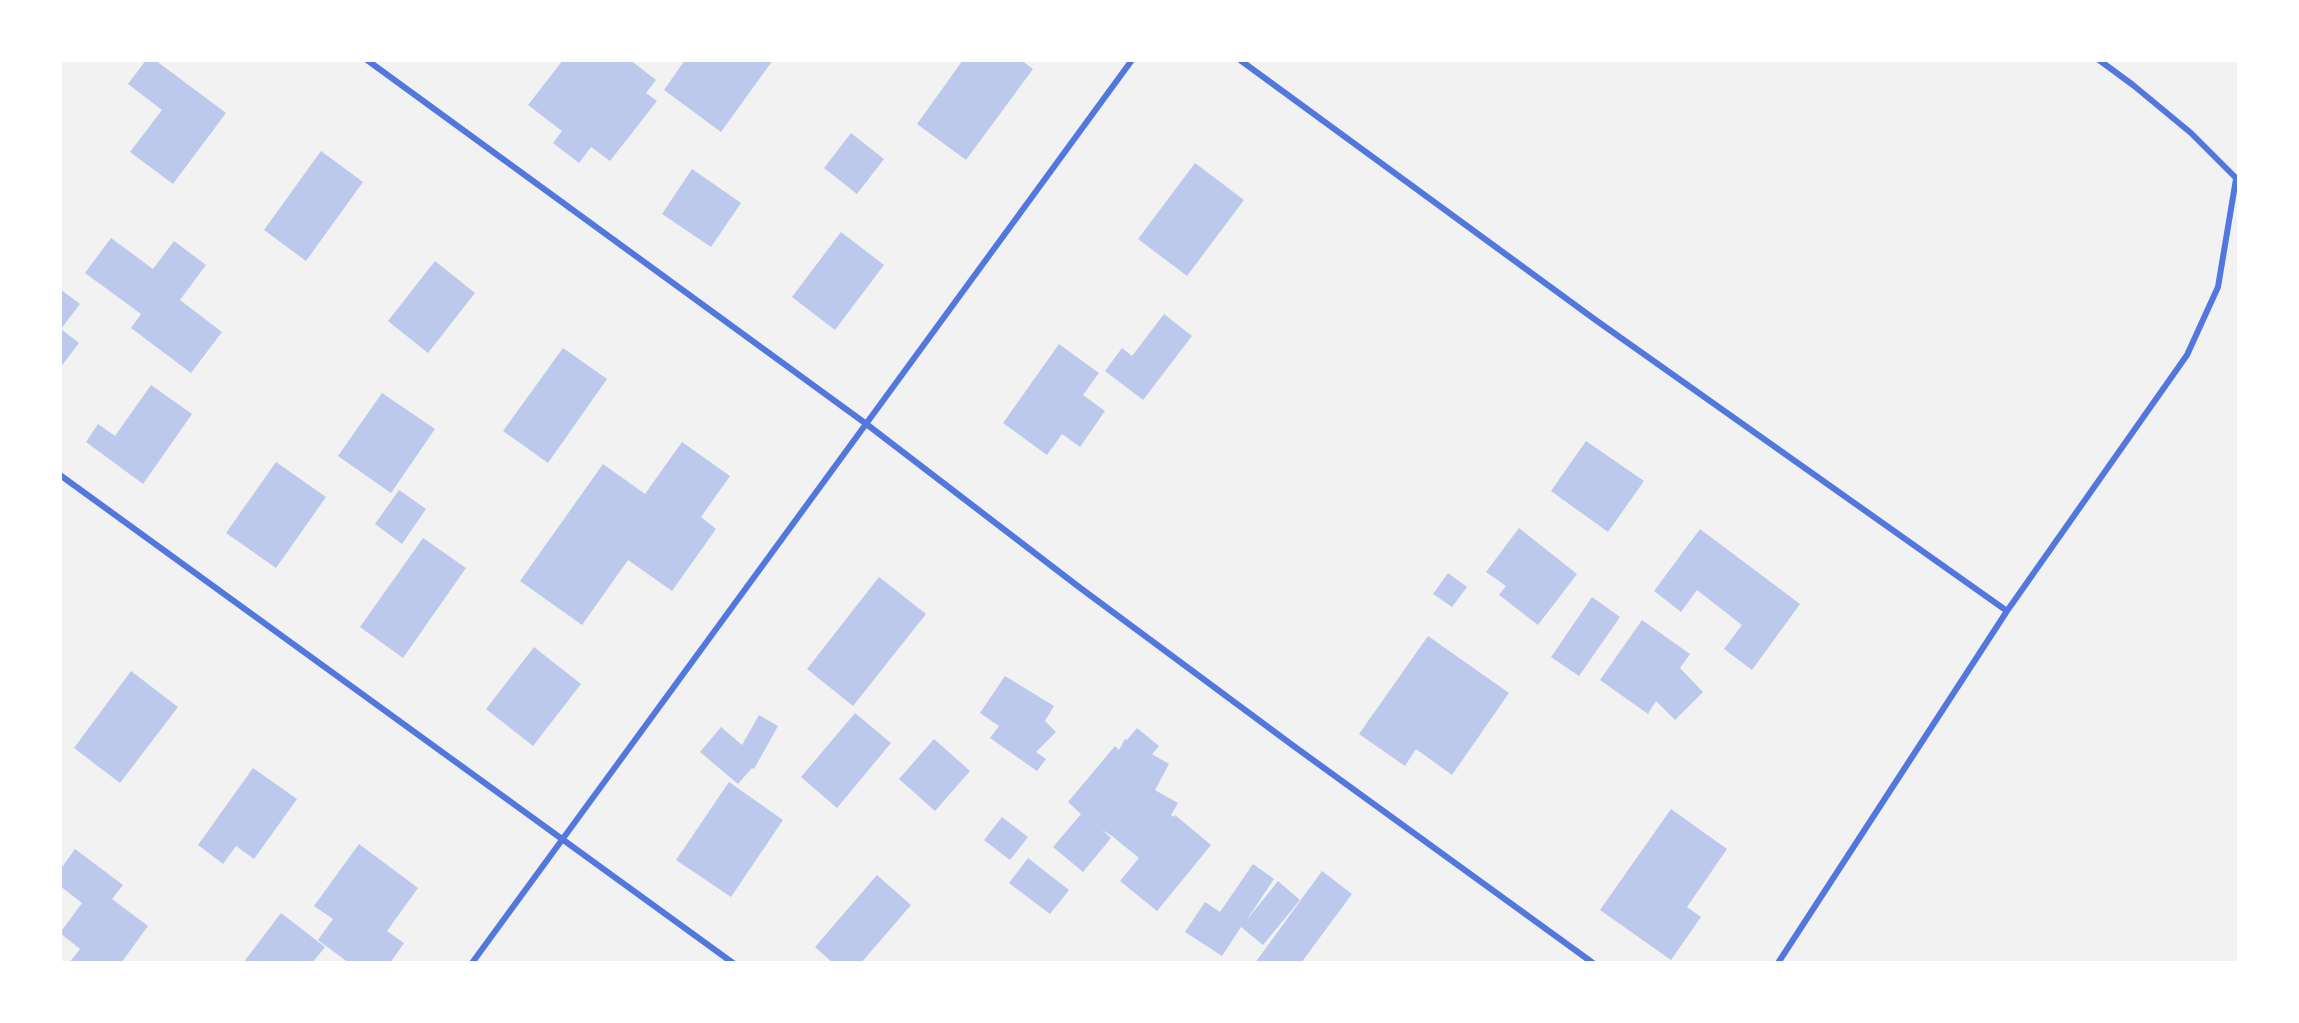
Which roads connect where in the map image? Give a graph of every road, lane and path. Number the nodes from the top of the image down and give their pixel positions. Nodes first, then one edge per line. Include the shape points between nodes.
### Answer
1 (367, 60) edge
2 (1132, 60) edge
3 (1240, 60) edge
4 (2099, 60) edge
5 (2237, 180) edge
6 (865, 423) junction
7 (60, 475) edge
8 (2007, 611) junction
9 (563, 841) junction
10 (472, 963) edge
11 (732, 963) edge
12 (1593, 963) edge
13 (1778, 963) edge

1 - 6 street
2 - 6 street
3 - 8 street via 1598,321
4 - 5 street via 2191,133
5 - 8 street via 2218,287 2187,355
6 - 9 street
6 - 12 street via 1079,587
7 - 9 street
8 - 13 street
9 - 10 street
9 - 11 street

